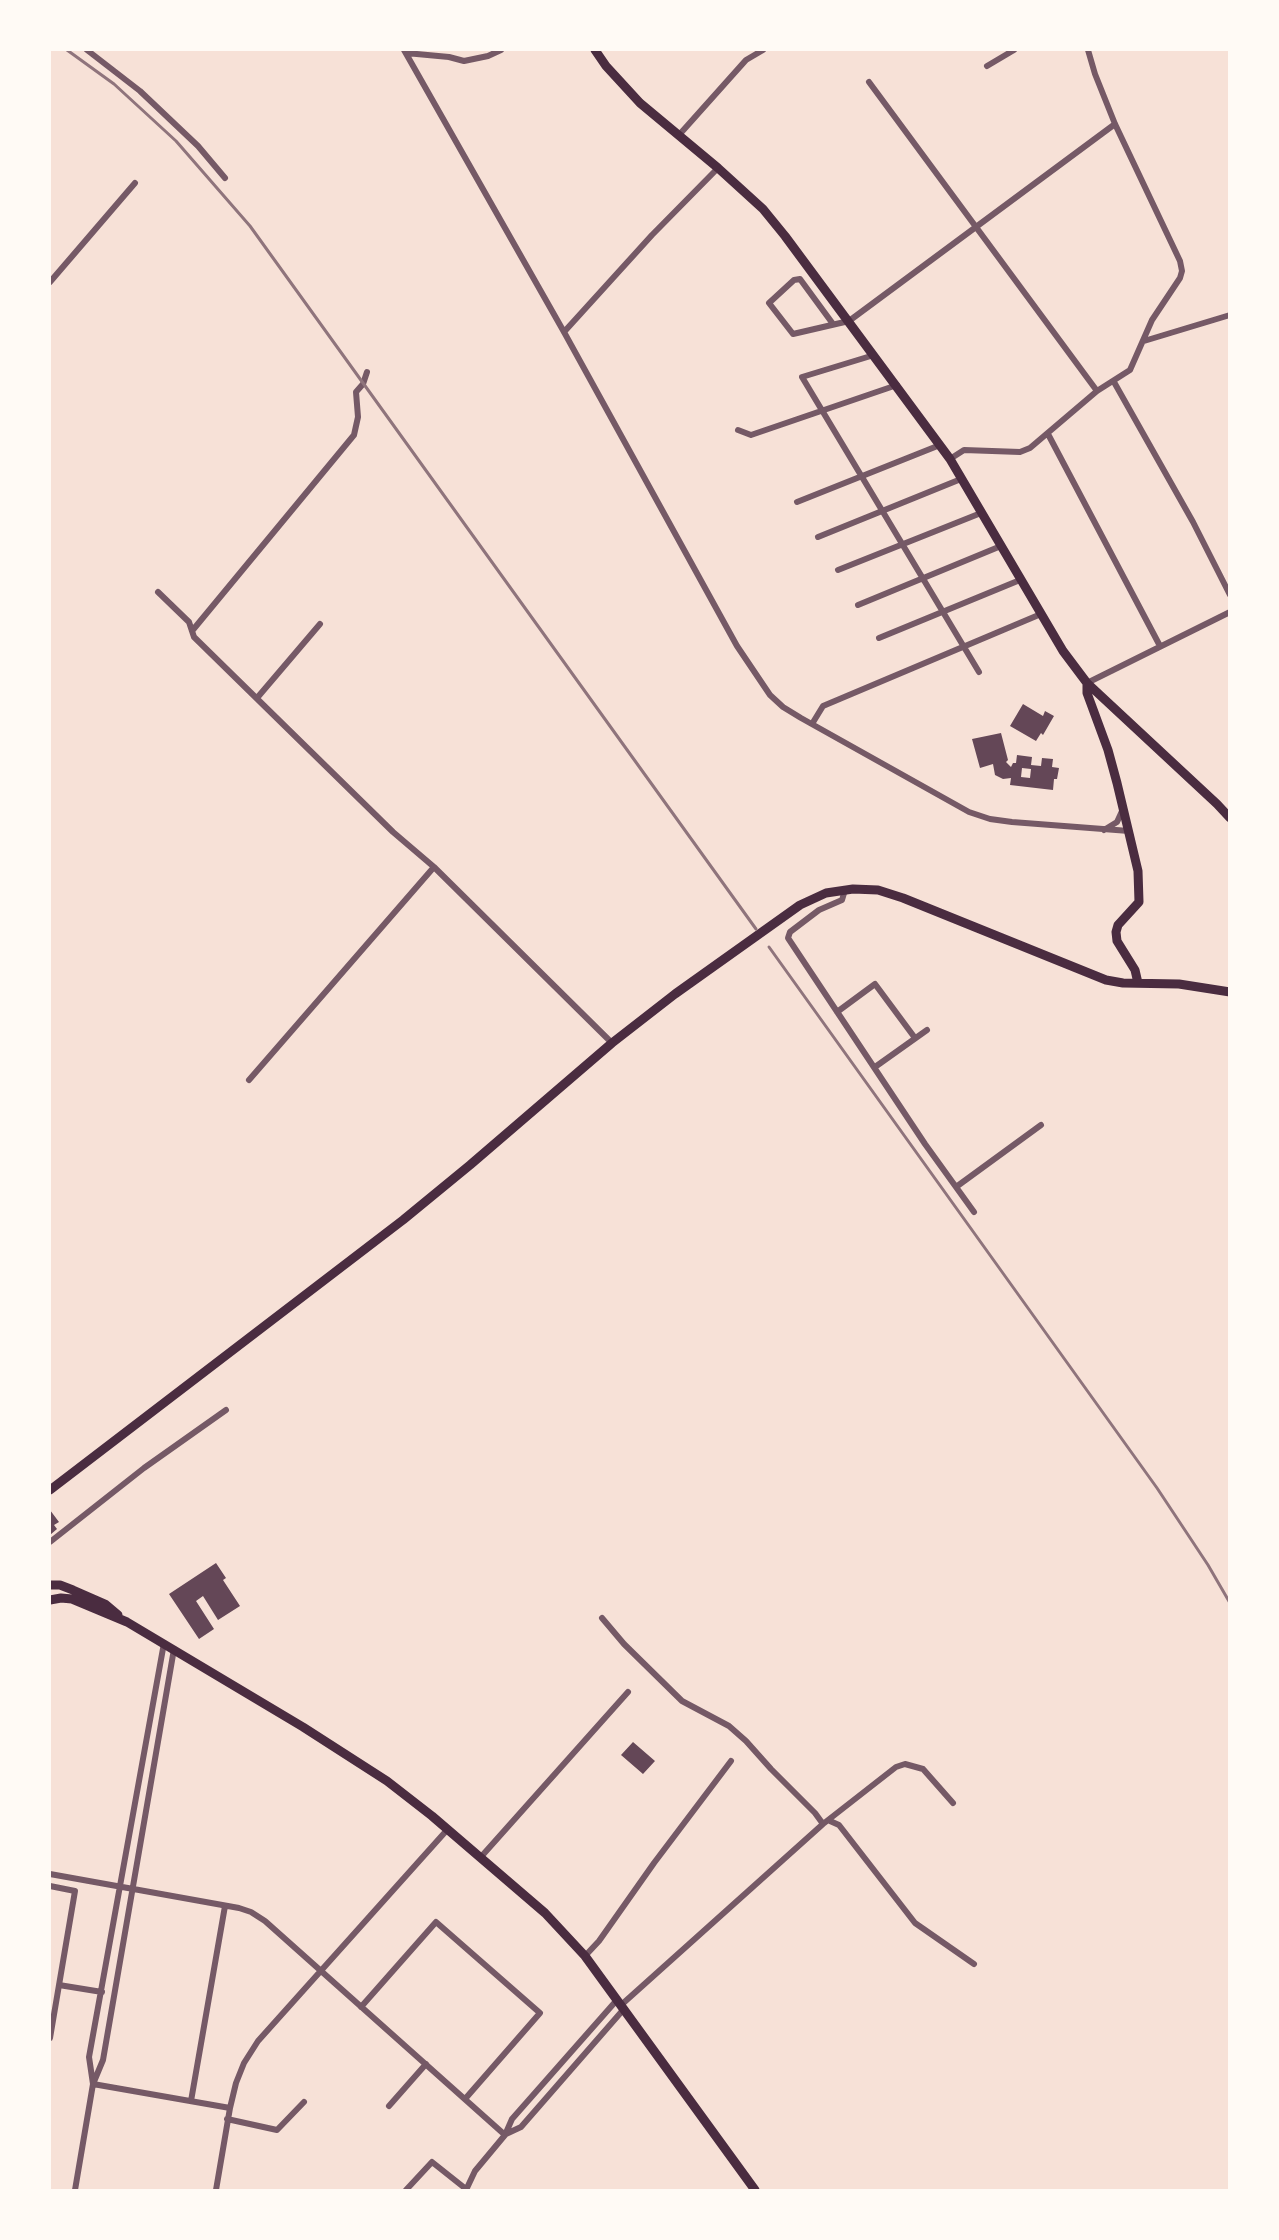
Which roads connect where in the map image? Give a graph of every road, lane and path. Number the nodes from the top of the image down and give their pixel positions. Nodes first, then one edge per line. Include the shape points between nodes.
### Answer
1 (87, 50) edge
2 (501, 50) edge
3 (595, 50) edge
4 (763, 50) edge
5 (1014, 50) edge
6 (405, 51) edge
7 (1090, 51) edge
8 (987, 66) dead end
9 (869, 82) dead end
10 (1115, 124) junction
11 (679, 135) junction
12 (718, 168) junction
13 (225, 177) dead end
14 (135, 183) dead end
15 (978, 227) junction
16 (50, 282) edge
17 (1230, 315) edge
18 (849, 321) junction
19 (833, 324) junction
20 (564, 332) junction
21 (1144, 341) junction
22 (874, 355) junction
23 (367, 372) dead end
24 (1114, 382) junction
25 (897, 386) junction
26 (1097, 391) junction
27 (823, 412) junction
28 (738, 430) dead end
29 (1048, 434) junction
30 (940, 445) junction
31 (950, 459) junction
32 (862, 477) junction
33 (961, 479) junction
34 (797, 502) dead end
35 (883, 511) junction
36 (981, 513) junction
37 (818, 537) dead end
38 (903, 544) junction
39 (1000, 546) junction
40 (838, 570) dead end
41 (923, 578) junction
42 (1020, 580) junction
43 (158, 592) dead end
44 (1230, 595) edge
45 (858, 605) dead end
46 (943, 612) junction
47 (1230, 612) edge
48 (1041, 614) junction
49 (320, 624) dead end
50 (192, 631) junction
51 (879, 638) dead end
52 (963, 646) junction
53 (1160, 646) junction
54 (979, 672) dead end
55 (1087, 683) junction
56 (257, 698) junction
57 (812, 724) junction
58 (1123, 806) junction
59 (1230, 818) edge
60 (1102, 831) junction
61 (1129, 831) junction
62 (434, 867) junction
63 (845, 890) junction
64 (1138, 983) junction
65 (1230, 992) edge
66 (837, 1012) junction
67 (927, 1029) dead end
68 (915, 1038) junction
69 (612, 1043) junction
70 (875, 1067) junction
71 (249, 1080) dead end
72 (1041, 1125) dead end
73 (956, 1187) junction
74 (974, 1212) dead end
75 (226, 1410) dead end
76 (50, 1490) edge
77 (50, 1542) edge
78 (50, 1585) edge
79 (50, 1600) edge
80 (602, 1618) dead end
81 (127, 1622) junction
82 (164, 1643) junction
83 (174, 1649) junction
84 (628, 1692) dead end
85 (731, 1761) dead end
86 (953, 1803) dead end
87 (830, 1821) junction
88 (823, 1824) junction
89 (447, 1830) junction
90 (480, 1858) junction
91 (50, 1874) edge
92 (50, 1886) edge
93 (120, 1887) junction
94 (133, 1889) junction
95 (225, 1906) junction
96 (585, 1956) junction
97 (974, 1964) dead end
98 (320, 1971) junction
99 (59, 1984) junction
100 (102, 1992) junction
101 (53, 1997) edge
102 (620, 2006) junction
103 (361, 2007) junction
104 (50, 2038) edge
105 (426, 2064) junction
106 (93, 2084) junction
107 (465, 2099) junction
108 (191, 2102) junction
109 (303, 2102) dead end
110 (389, 2106) dead end
111 (230, 2108) junction
112 (227, 2119) junction
113 (505, 2135) junction
114 (75, 2190) edge
115 (216, 2190) edge
116 (406, 2190) edge
117 (466, 2190) edge
118 (755, 2190) edge

1 - 13 street via 140,91
2 - 6 street via 464,61
3 - 11 main road via 633,95
4 - 11 street via 746,60
5 - 8 street
6 - 20 street
7 - 10 street
9 - 15 street
10 - 15 street
10 - 21 street via 1182,272 1152,320
11 - 12 main road
12 - 18 main road via 770,218
12 - 20 street
14 - 16 street
15 - 18 street
15 - 26 street
17 - 21 street
18 - 19 street
18 - 22 main road
19 - 19 street via 800,279 769,303 793,334
20 - 57 street via 737,646 770,695
21 - 24 street via 1130,370
22 - 25 main road
22 - 27 street via 802,377
23 - 50 street via 356,392 358,417 354,435
24 - 26 street
24 - 44 street
25 - 27 street
25 - 30 main road
26 - 29 street
27 - 28 street via 751,435
27 - 32 street
29 - 31 street via 1020,452 964,450
29 - 53 street
30 - 31 main road
30 - 32 street
31 - 33 main road
32 - 34 street
32 - 35 street
33 - 35 street
33 - 36 main road
35 - 37 street
35 - 38 street
36 - 38 street
36 - 39 main road
38 - 40 street
38 - 41 street
39 - 41 street
39 - 42 main road
41 - 45 street
41 - 46 street
42 - 46 street
42 - 48 main road
43 - 50 street via 189,621
46 - 51 street
46 - 52 street
47 - 53 street
48 - 52 street
48 - 55 main road
49 - 56 street
50 - 56 street
52 - 54 street
52 - 57 street via 823,706
53 - 55 street
55 - 58 main road
55 - 59 main road
56 - 62 street
57 - 60 street via 969,812 1001,820
58 - 60 street via 1117,822
58 - 61 main road
60 - 61 street
61 - 64 main road via 1138,871 1139,902 1116,932
62 - 69 street
62 - 71 street
63 - 64 main road via 878,890 903,897 1106,980
63 - 66 street via 842,900 819,910 790,932 788,938
63 - 69 main road via 826,893 800,905
64 - 65 main road
66 - 68 street via 875,984
66 - 70 street
67 - 68 street
68 - 70 street
69 - 76 main road via 403,1220
70 - 73 street
72 - 73 street
73 - 74 street
75 - 77 street
78 - 81 main road via 60,1585 105,1604
79 - 81 main road via 72,1599
80 - 88 street via 682,1701 747,1740
81 - 82 main road
82 - 83 main road
82 - 93 street
83 - 89 main road via 387,1780
83 - 94 street
84 - 90 street
85 - 96 street
86 - 87 street via 923,1769 904,1764
87 - 88 street
87 - 97 street via 839,1825 915,1923
88 - 102 street
89 - 90 main road
89 - 98 street
90 - 96 main road via 545,1913
91 - 93 street
92 - 99 street via 75,1891
93 - 94 street
93 - 100 street
94 - 95 street
94 - 106 street via 103,2060
95 - 98 street via 251,1912 265,1921
95 - 108 street
96 - 102 main road
98 - 103 street
98 - 111 street via 244,2062
99 - 100 street
99 - 101 street
100 - 106 street via 89,2057
101 - 104 street
102 - 113 street via 512,2119
102 - 113 street via 520,2127
102 - 118 main road
103 - 105 street
103 - 107 street via 436,1922 540,2013
105 - 107 street
105 - 110 street
106 - 108 street
106 - 114 street
107 - 113 street
108 - 111 street
109 - 112 street via 277,2130
111 - 112 street
112 - 115 street
113 - 117 street via 475,2171
116 - 117 street via 432,2162

